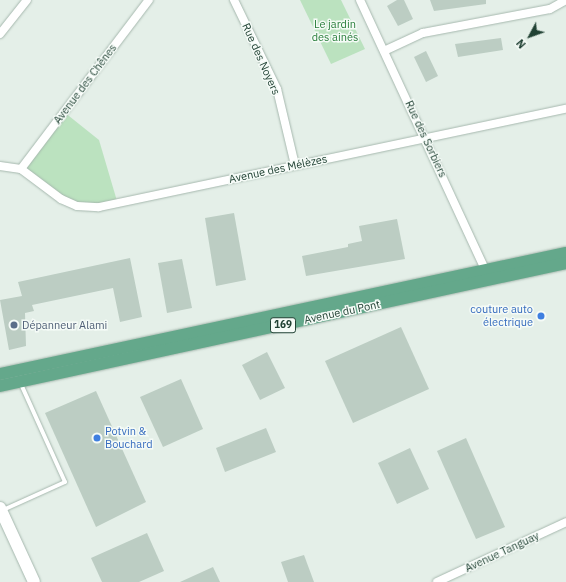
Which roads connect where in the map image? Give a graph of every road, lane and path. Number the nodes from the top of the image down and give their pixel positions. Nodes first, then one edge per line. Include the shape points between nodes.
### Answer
1 (27, 0) edge
2 (149, 0) edge
3 (234, 0) edge
4 (360, 0) edge
5 (566, 0) edge
6 (0, 34) edge
7 (384, 51) junction
8 (566, 109) edge
9 (426, 138) junction
10 (295, 165) junction
11 (0, 166) edge
12 (21, 169) junction
13 (566, 253) edge
14 (566, 263) edge
15 (488, 275) junction
16 (0, 374) edge
17 (20, 382) junction
18 (0, 386) edge
19 (1, 510) edge
20 (566, 522) edge
21 (34, 582) edge
22 (437, 582) edge

1 - 6 street
2 - 12 street, Avenue des Chênes
3 - 10 street, Rue des Noyers via 277,89
4 - 7 street, Rue des Sorbiers
5 - 7 street via 550,9 424,33
7 - 9 street, Rue des Sorbiers
8 - 9 street, Avenue des Mélèzes
9 - 10 street, Avenue des Mélèzes
9 - 15 street, Rue des Sorbiers
10 - 12 street, Avenue des Mélèzes via 99,207 77,206 61,199
11 - 12 street, Avenue des Mélèzes
13 - 15 main road, Avenue du Pont
14 - 15 main road, Avenue du Pont / 169
15 - 16 main road, Avenue du Pont
15 - 17 main road, Avenue du Pont / 169
17 - 18 main road, Avenue du Pont / 169
17 - 19 lane via 65,482
19 - 21 main road
20 - 22 street, Avenue Tanguay

